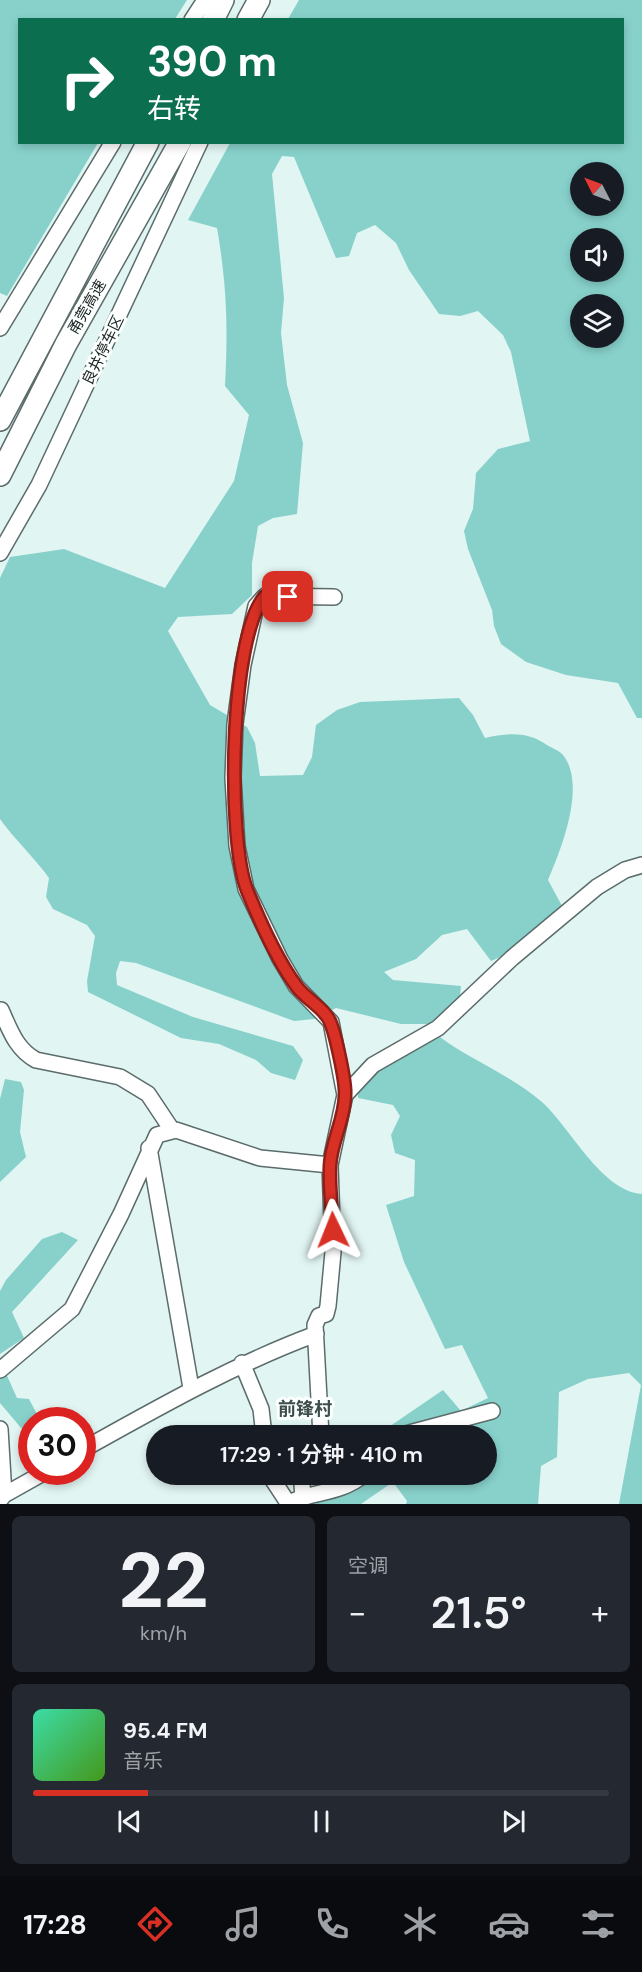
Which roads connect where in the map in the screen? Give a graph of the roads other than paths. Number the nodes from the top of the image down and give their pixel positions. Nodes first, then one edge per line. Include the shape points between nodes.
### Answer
1 (205, 0) edge
2 (223, 0) edge
3 (259, 0) edge
4 (266, 0) edge
5 (193, 18) edge
6 (214, 18) edge
7 (249, 18) edge
8 (258, 18) edge
9 (112, 144) edge
10 (147, 144) edge
11 (179, 144) edge
12 (199, 144) edge
13 (0, 328) edge
14 (0, 420) edge
15 (0, 474) edge
16 (0, 553) edge
17 (334, 597) dead end
18 (642, 865) edge
19 (1, 1010) edge
20 (345, 1095) junction
21 (172, 1130) junction
22 (150, 1148) junction
23 (330, 1165) junction
24 (316, 1334) junction
25 (242, 1364) junction
26 (0, 1370) edge
27 (191, 1388) junction
28 (492, 1411) dead end
29 (263, 1425) edge
30 (320, 1425) edge
31 (439, 1425) edge
32 (0, 1429) edge
33 (96, 1442) edge
34 (23, 1485) edge
35 (276, 1485) edge
36 (302, 1485) edge
37 (350, 1485) edge
38 (2, 1497) edge
39 (303, 1498) junction
40 (287, 1503) edge

1 - 5 street
2 - 6 highway
3 - 7 highway
4 - 8 street
9 - 13 street
10 - 14 highway, 甬莞高速
11 - 15 highway, 甬莞高速 via 66,344
12 - 16 street, 良井停车区 via 39,485
17 - 20 street via 265,596 256,606 236,712 233,778 237,846 246,889 296,986 331,1022
18 - 20 street via 597,887 512,958 438,1028 373,1065
19 - 21 street via 16,1044 28,1056 120,1077 148,1094
20 - 23 street
21 - 22 street via 157,1135
21 - 23 street via 260,1158
22 - 26 street via 72,1309
22 - 27 street
23 - 24 street via 333,1252 326,1314 319,1316
24 - 25 street
24 - 30 street
25 - 27 street
25 - 29 street via 261,1408
27 - 33 street
28 - 31 street
32 - 38 street
34 - 38 street
35 - 40 street
36 - 39 street
37 - 39 street
39 - 40 street

